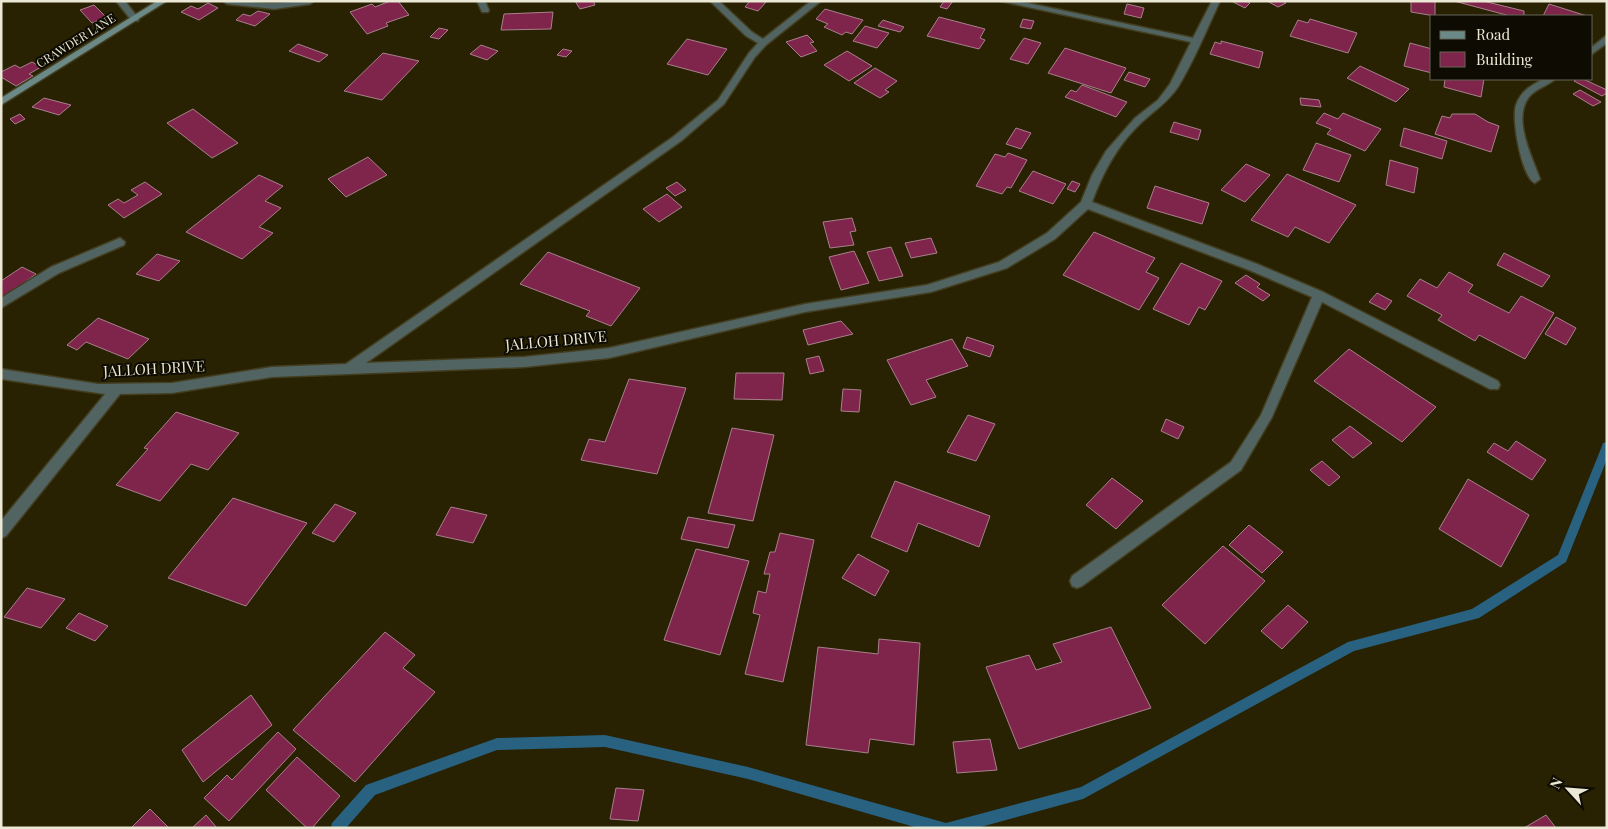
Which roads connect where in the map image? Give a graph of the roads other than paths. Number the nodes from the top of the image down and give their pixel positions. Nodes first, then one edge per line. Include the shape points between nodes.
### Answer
1 (120, 1) edge
2 (164, 1) edge
3 (227, 1) edge
4 (310, 1) edge
5 (481, 1) edge
6 (714, 1) edge
7 (816, 1) edge
8 (1004, 1) edge
9 (1216, 1) edge
10 (485, 10) dead end
11 (135, 18) junction
12 (1607, 38) edge
13 (1197, 41) junction
14 (764, 43) junction
15 (1593, 50) edge
16 (1548, 80) edge
17 (1, 102) edge
18 (1535, 179) dead end
19 (1086, 204) junction
20 (120, 242) dead end
21 (1320, 295) junction
22 (1, 304) edge
23 (350, 368) junction
24 (1, 374) edge
25 (1494, 385) dead end
26 (117, 388) junction
27 (1, 532) edge
28 (1076, 581) dead end

1 - 11 street
2 - 11 street, CRAWDER LANE
3 - 4 street via 274,6
5 - 10 street
6 - 14 street via 749,34
7 - 14 street
8 - 13 street
9 - 13 street
11 - 17 street, CRAWDER LANE
12 - 15 street
13 - 19 street via 1174,85 1161,102 1138,120 1110,153
14 - 23 street via 752,55 721,102 677,139
16 - 18 street via 1525,95 1518,110 1518,123
19 - 21 street
19 - 23 street, JALLOH DRIVE via 1051,236 1003,265 927,289 805,308 609,353 524,362
20 - 22 street via 55,270
21 - 25 street
21 - 28 street via 1266,417 1236,466
23 - 26 street, JALLOH DRIVE via 272,372 172,388
24 - 26 street, JALLOH DRIVE via 98,389
26 - 27 street

